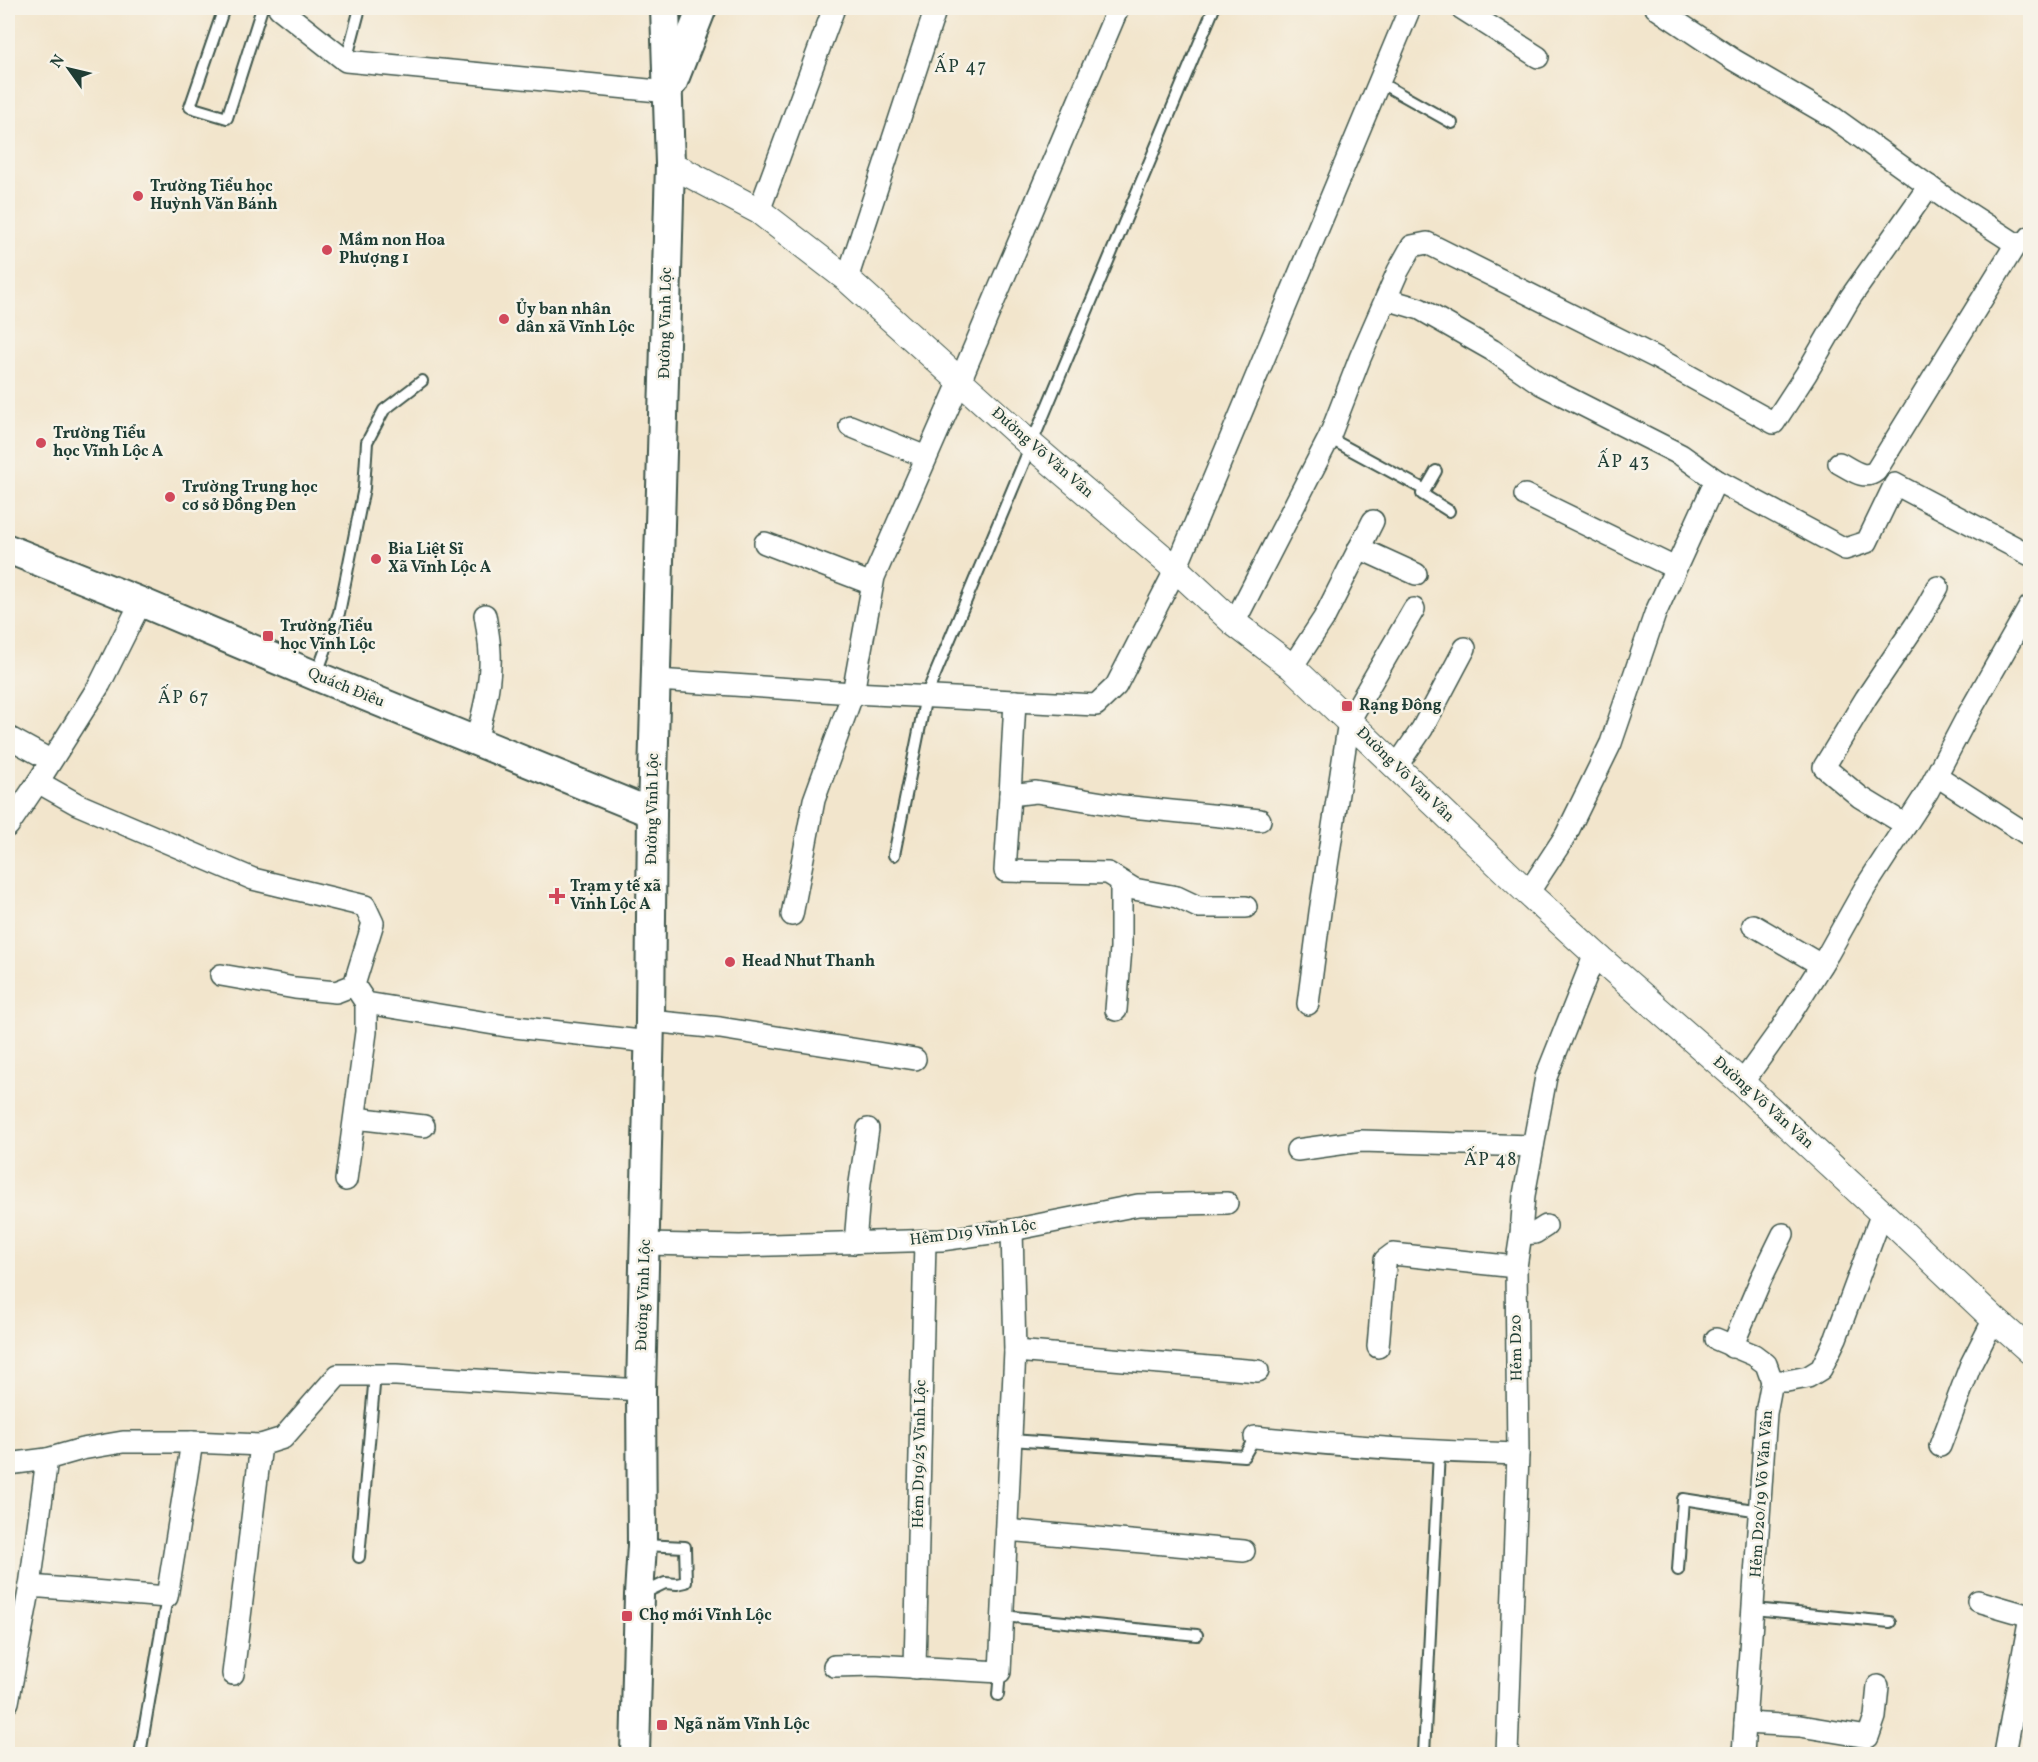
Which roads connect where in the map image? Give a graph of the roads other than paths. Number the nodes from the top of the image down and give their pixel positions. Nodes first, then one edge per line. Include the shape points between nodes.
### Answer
1 (224, 8) edge
2 (262, 8) edge
3 (279, 8) edge
4 (360, 8) edge
5 (665, 8) edge
6 (702, 8) edge
7 (834, 8) edge
8 (936, 8) edge
9 (1118, 8) edge
10 (1214, 8) edge
11 (1410, 8) edge
12 (1461, 8) edge
13 (1656, 8) edge
14 (1538, 57) dead end
15 (346, 61) junction
16 (1378, 82) junction
17 (669, 92) junction
18 (1452, 123) dead end
19 (670, 164) junction
20 (1929, 186) junction
21 (759, 211) junction
22 (2023, 241) edge
23 (847, 279) junction
24 (1386, 298) junction
25 (422, 381) dead end
26 (960, 381) junction
27 (850, 426) dead end
28 (1329, 438) junction
29 (1030, 444) junction
30 (926, 457) junction
31 (1839, 463) dead end
32 (1436, 471) dead end
33 (1716, 480) junction
34 (1425, 490) junction
35 (1525, 495) dead end
36 (1449, 511) dead end
37 (1373, 521) dead end
38 (765, 543) dead end
39 (1359, 548) junction
40 (8, 549) edge
41 (2031, 555) edge
42 (1675, 568) junction
43 (1176, 569) junction
44 (1416, 574) dead end
45 (872, 584) junction
46 (1938, 587) dead end
47 (141, 602) junction
48 (2031, 606) edge
49 (1414, 609) dead end
50 (485, 615) dead end
51 (1234, 623) junction
52 (1465, 648) dead end
53 (1292, 667) junction
54 (316, 676) junction
55 (657, 680) junction
56 (853, 693) junction
57 (926, 696) junction
58 (1015, 701) junction
59 (1349, 722) junction
60 (8, 737) edge
61 (476, 741) junction
62 (50, 760) junction
63 (1396, 767) junction
64 (1937, 776) junction
65 (38, 782) junction
66 (1010, 795) junction
67 (651, 813) junction
68 (1260, 820) dead end
69 (1906, 825) junction
70 (8, 826) edge
71 (2031, 836) edge
72 (894, 855) dead end
73 (1121, 882) junction
74 (1528, 893) junction
75 (1246, 907) dead end
76 (792, 915) dead end
77 (1754, 925) dead end
78 (1595, 954) junction
79 (1821, 965) junction
80 (221, 975) dead end
81 (354, 985) junction
82 (366, 1003) junction
83 (1308, 1004) dead end
84 (1116, 1010) dead end
85 (650, 1031) junction
86 (915, 1059) dead end
87 (1742, 1083) junction
88 (355, 1118) junction
89 (424, 1126) dead end
90 (868, 1129) dead end
91 (1533, 1146) junction
92 (1297, 1150) dead end
93 (346, 1180) dead end
94 (1227, 1203) dead end
95 (1882, 1213) junction
96 (1012, 1230) junction
97 (1783, 1234) dead end
98 (925, 1241) junction
99 (855, 1243) junction
100 (646, 1244) junction
101 (1516, 1267) junction
102 (1994, 1319) junction
103 (1378, 1347) dead end
104 (1015, 1351) junction
105 (2031, 1351) edge
106 (1258, 1371) dead end
107 (375, 1374) junction
108 (1772, 1380) junction
109 (641, 1390) junction
110 (1255, 1437) joint
111 (1011, 1440) junction
112 (192, 1442) junction
113 (261, 1445) junction
114 (1940, 1446) dead end
115 (1439, 1452) junction
116 (1518, 1454) junction
117 (47, 1458) junction
118 (8, 1464) edge
119 (1760, 1510) junction
120 (1007, 1530) junction
121 (642, 1545) junction
122 (1244, 1551) dead end
123 (359, 1557) dead end
124 (1678, 1570) dead end
125 (30, 1586) junction
126 (639, 1595) junction
127 (167, 1597) junction
128 (1978, 1601) dead end
129 (1754, 1609) junction
130 (1003, 1616) junction
131 (2031, 1616) edge
132 (1890, 1622) dead end
133 (1197, 1635) dead end
134 (834, 1666) dead end
135 (915, 1668) junction
136 (1000, 1672) junction
137 (233, 1674) dead end
138 (1878, 1686) dead end
139 (998, 1695) dead end
140 (8, 1702) edge
141 (1745, 1723) junction
142 (140, 1755) edge
143 (635, 1755) edge
144 (1424, 1755) edge
145 (1507, 1755) edge
146 (1743, 1755) edge
147 (2005, 1755) edge

1 - 2 lane via 190,107 227,118
3 - 15 street
4 - 15 lane
5 - 17 main road, Đường Vĩnh Lộc
6 - 17 main road
7 - 21 street
8 - 23 street
9 - 26 street
10 - 29 lane
11 - 16 street
12 - 14 street
13 - 20 street via 1734,60 1834,118
15 - 17 street
16 - 18 lane
16 - 43 street
17 - 19 main road, Đường Vĩnh Lộc
19 - 21 street, Đường Võ Văn Vân
19 - 55 main road, Đường Vĩnh Lộc
20 - 22 street
20 - 24 street via 1850,298 1774,423 1654,357 1427,243 1412,246
21 - 23 street, Đường Võ Văn Vân
22 - 31 street via 1876,471 1864,476
23 - 26 street, Đường Võ Văn Vân
24 - 28 street
24 - 33 street via 1420,309 1492,350 1541,384 1681,455
25 - 54 lane via 384,410 366,442 364,488 339,614
26 - 29 street, Đường Võ Văn Vân
26 - 30 street
27 - 30 street
28 - 34 lane
28 - 51 street
29 - 43 street, Đường Võ Văn Vân
29 - 57 lane
30 - 45 street
32 - 34 lane
33 - 41 street via 1845,549 1867,542 1895,484
33 - 42 street
34 - 36 lane via 1422,494
35 - 42 street
37 - 39 street
38 - 45 street
39 - 44 street
39 - 53 street via 1324,618
40 - 47 main road, Quách Điêu
42 - 74 street via 1611,743 1566,835
43 - 51 street, Đường Võ Văn Vân
43 - 58 street via 1116,686 1096,705
45 - 56 street
46 - 69 street via 1824,767 1860,797
47 - 54 main road, Quách Điêu
47 - 62 street via 100,684
48 - 64 street
49 - 59 street
50 - 61 street via 490,668
51 - 53 street, Đường Võ Văn Vân
52 - 63 street via 1422,729
53 - 59 street, Đường Võ Văn Vân
54 - 61 main road, Quách Điêu
55 - 56 street
55 - 67 main road, Đường Vĩnh Lộc
56 - 57 street
56 - 76 street via 814,800
57 - 58 street
57 - 72 lane
58 - 66 street
59 - 63 street, Đường Võ Văn Vân
59 - 83 street
60 - 62 street
61 - 67 main road, Quách Điêu
62 - 65 street
63 - 74 street, Đường Võ Văn Vân
64 - 69 street
64 - 71 street
65 - 70 street
65 - 81 street via 77,804 252,879 364,906 373,922
66 - 68 street via 1036,792 1122,806
66 - 73 street via 1005,871 1108,873
67 - 85 main road, Đường Vĩnh Lộc
69 - 79 street
73 - 75 street via 1134,889 1177,897 1198,907
73 - 84 street
74 - 78 street, Đường Võ Văn Vân
77 - 79 street
78 - 87 street, Đường Võ Văn Vân
78 - 91 street, Hẻm D20 via 1546,1077
79 - 87 street
80 - 81 street via 336,992
81 - 82 street
82 - 85 street via 506,1026
82 - 88 street
85 - 86 street via 720,1028
85 - 100 main road, Đường Vĩnh Lộc
87 - 95 street, Đường Võ Văn Vân
88 - 89 street
88 - 93 street
90 - 99 street
91 - 92 street via 1361,1141
91 - 101 street, Hẻm D20 via 1524,1195 1534,1231
94 - 96 street, Hẻm D19 Vĩnh Lộc via 1138,1205
95 - 102 street, Đường Võ Văn Vân
95 - 108 street via 1821,1369 1808,1377
96 - 98 street, Hẻm D19 Vĩnh Lộc
96 - 104 street
97 - 108 street via 1724,1343 1766,1364
98 - 99 street, Hẻm D19 Vĩnh Lộc
98 - 135 street, Hẻm D19/25 Vĩnh Lộc
99 - 100 street, Hẻm D19 Vĩnh Lộc
100 - 109 main road, Đường Vĩnh Lộc
101 - 103 street via 1389,1256 1384,1264
101 - 116 street, Hẻm D20
102 - 105 street, Đường Võ Văn Vân
102 - 114 street via 1971,1364
104 - 106 street
104 - 111 street
107 - 109 street
107 - 113 street via 338,1374 283,1438
107 - 123 lane
108 - 119 street, Hẻm D20/19 Võ Văn Vân
109 - 121 main road, Đường Vĩnh Lộc
110 - 111 lane via 1244,1456
110 - 115 street
111 - 120 street
112 - 113 street
112 - 117 street via 123,1442
112 - 127 street
113 - 137 street
115 - 116 street
115 - 144 lane
116 - 145 street, Hẻm D20
117 - 118 street
117 - 125 street
119 - 124 lane via 1683,1499
119 - 129 street, Hẻm D20/19 Võ Văn Vân
120 - 122 street
120 - 130 street
121 - 126 main road, Đường Vĩnh Lộc
121 - 126 lane via 685,1547 686,1581 665,1583
125 - 127 street
125 - 140 street
126 - 143 main road, Đường Vĩnh Lộc
127 - 142 lane
128 - 131 street
129 - 132 lane
129 - 141 street, Hẻm D20/19 Võ Văn Vân
130 - 133 lane
130 - 136 street
131 - 147 street
134 - 135 street
135 - 136 street
136 - 139 lane
138 - 141 street via 1875,1717 1868,1737 1800,1726
141 - 146 street, Hẻm D20/19 Võ Văn Vân

